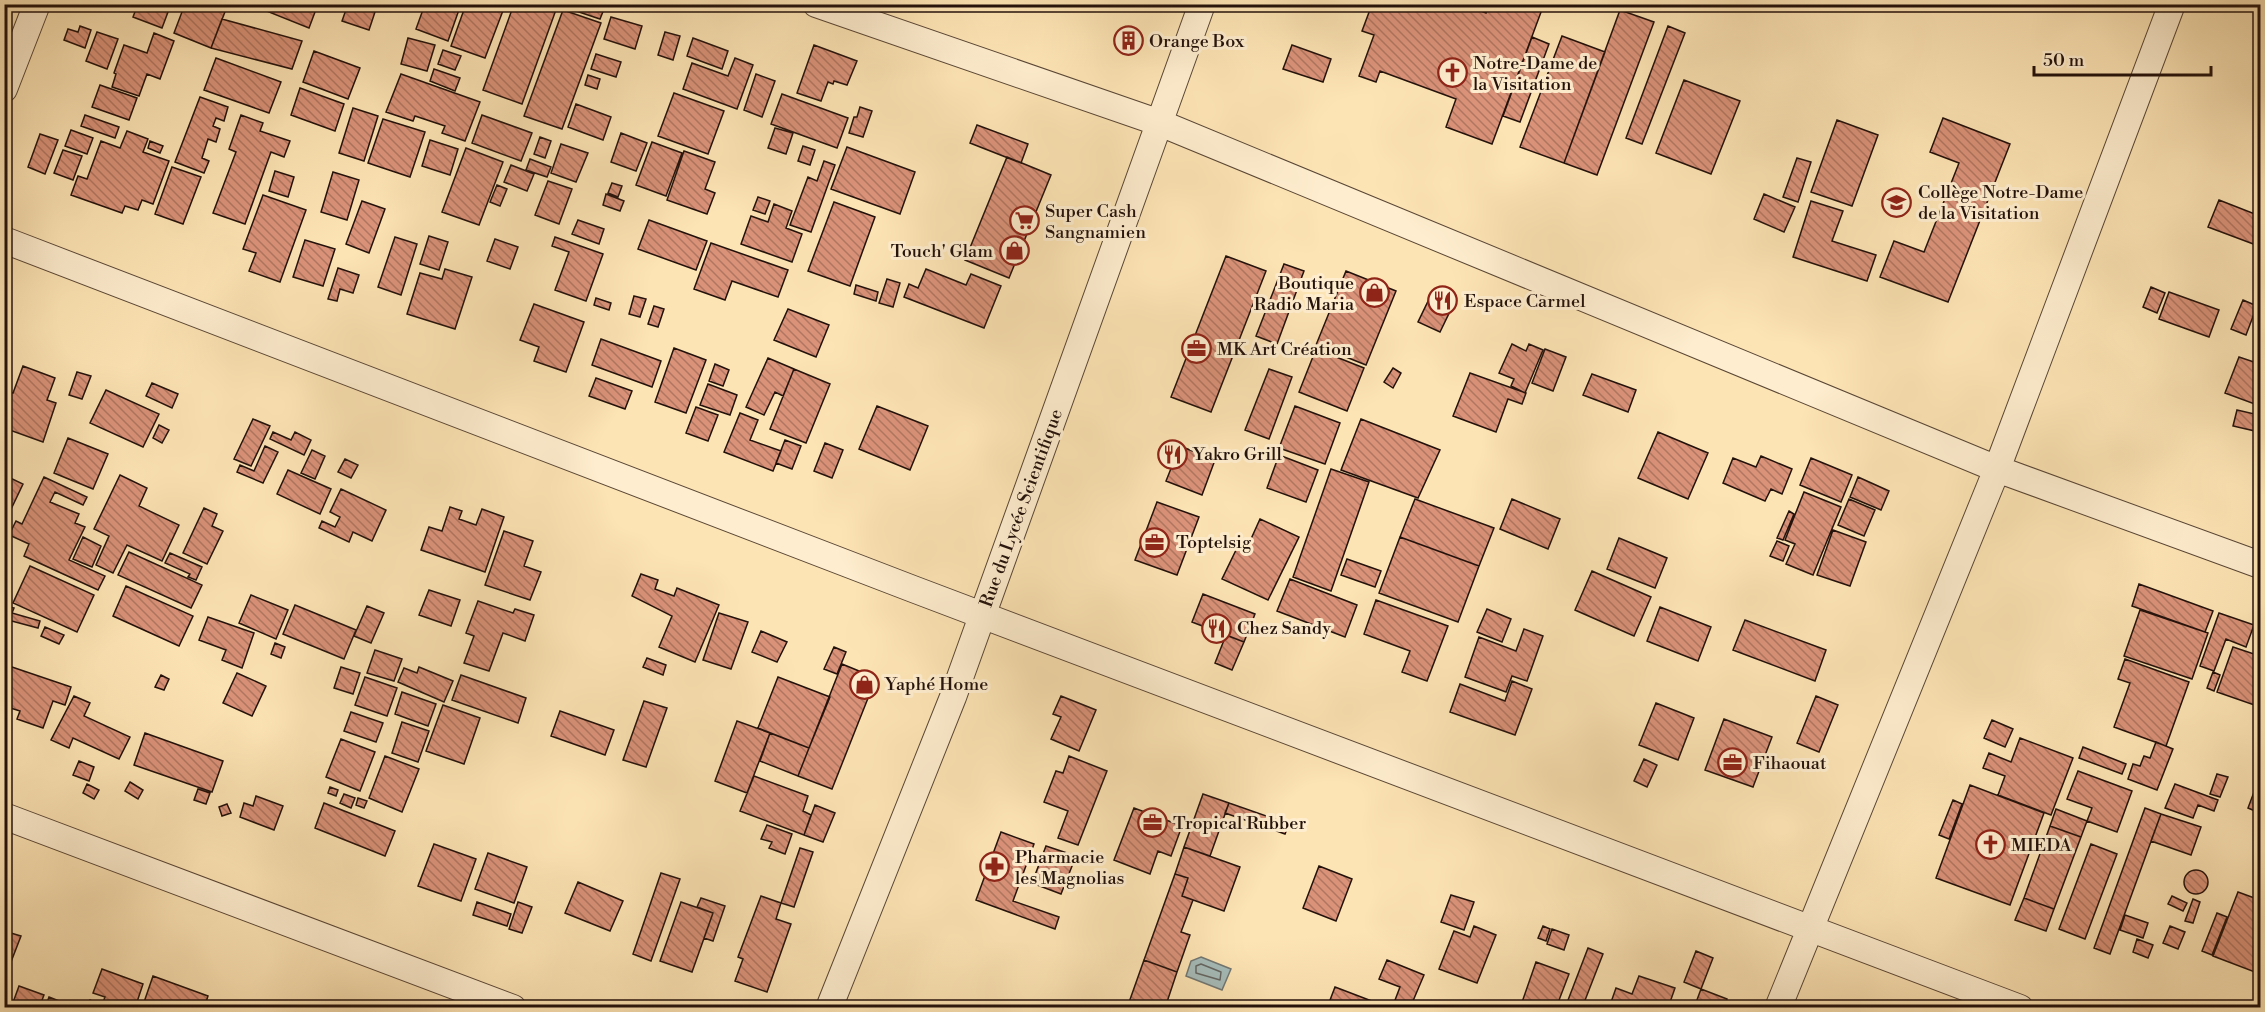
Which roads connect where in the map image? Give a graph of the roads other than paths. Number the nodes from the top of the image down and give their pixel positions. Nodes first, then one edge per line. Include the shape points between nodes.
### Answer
1 (37, 4) edge
2 (816, 4) edge
3 (1202, 4) edge
4 (2172, 4) edge
5 (4, 89) edge
6 (1160, 123) junction
7 (4, 240) edge
8 (1996, 469) junction
9 (2260, 565) edge
10 (982, 615) junction
11 (4, 816) edge
12 (1809, 928) junction
13 (513, 1008) edge
14 (830, 1008) edge
15 (1778, 1008) edge
16 (2020, 1008) edge

1 - 5 street
2 - 6 street
3 - 6 street, Rue du Lycée Scientifique
4 - 8 street
6 - 8 street
6 - 10 street, Rue du Lycée Scientifique
7 - 10 street
8 - 9 street
8 - 12 street
10 - 12 street
10 - 14 street, Rue du Lycée Scientifique via 945,719
11 - 13 street
12 - 15 street
12 - 16 street

